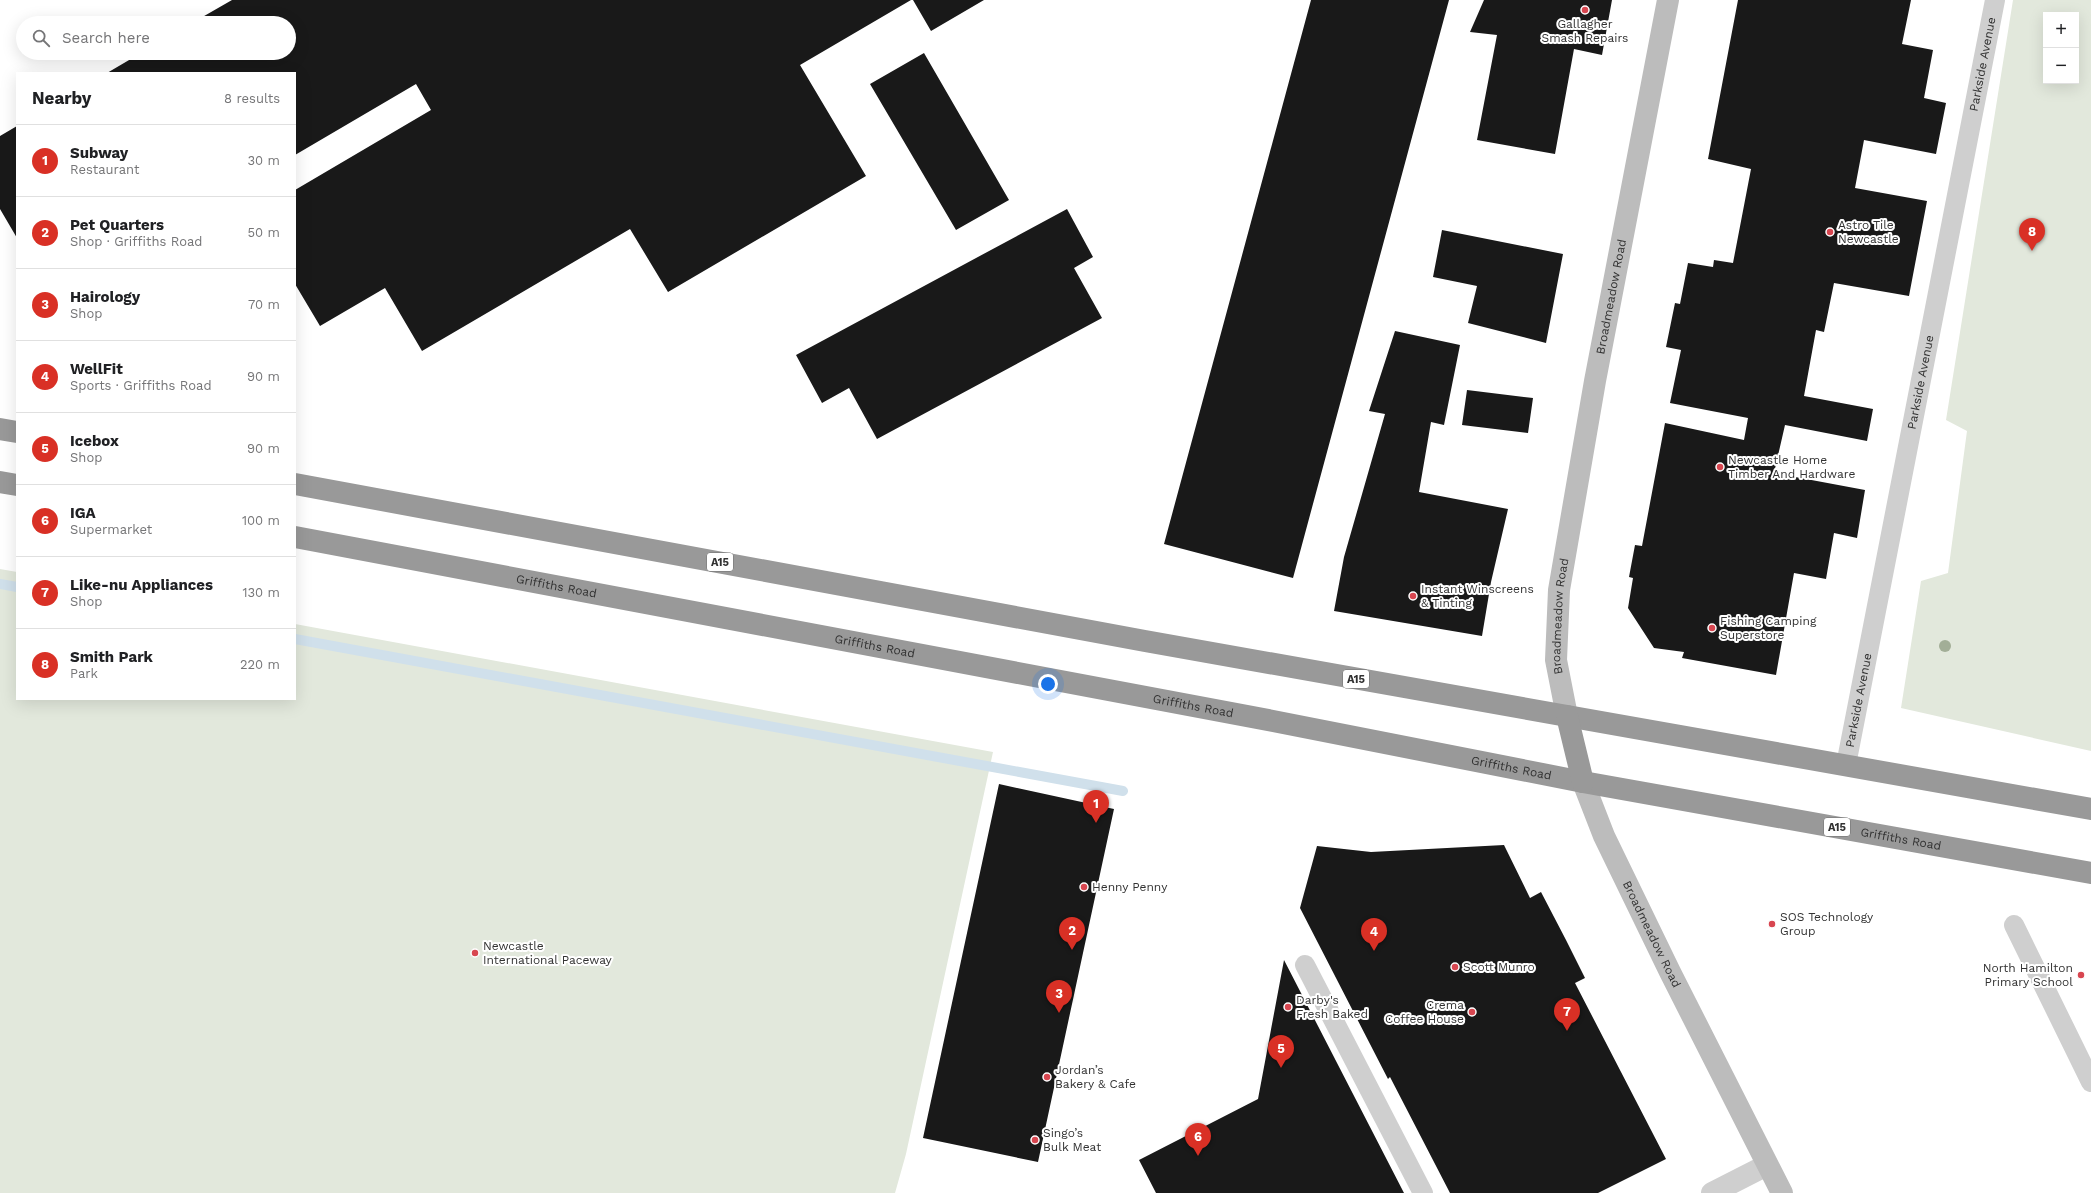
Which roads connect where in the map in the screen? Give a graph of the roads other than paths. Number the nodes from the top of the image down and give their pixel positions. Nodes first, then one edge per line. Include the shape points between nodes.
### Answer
1 (1668, 0) edge
2 (1995, 0) edge
3 (0, 429) edge
4 (16, 432) edge
5 (0, 482) edge
6 (296, 484) edge
7 (16, 485) edge
8 (296, 537) edge
9 (1566, 716) junction
10 (1846, 765) junction
11 (1583, 782) junction
12 (2091, 809) edge
13 (2091, 873) edge
14 (2014, 926) dead end
15 (1305, 965) dead end
16 (2091, 1082) edge
17 (1767, 1165) junction
18 (1423, 1193) edge
19 (1712, 1193) edge
20 (1782, 1193) edge

1 - 9 street, Broadmeadow Road via 1595,381 1559,590 1556,660
2 - 10 lane, Parkside Avenue
3 - 4 highway
5 - 7 highway
6 - 9 highway, A15
8 - 11 highway, Griffiths Road / A15
9 - 10 highway, A15
9 - 11 highway, Broadmeadow Road
10 - 12 highway, A15
11 - 13 highway, Griffiths Road / A15
11 - 17 street, Broadmeadow Road via 1604,836
14 - 16 lane
15 - 18 lane
17 - 19 street
17 - 20 street, Broadmeadow Road

